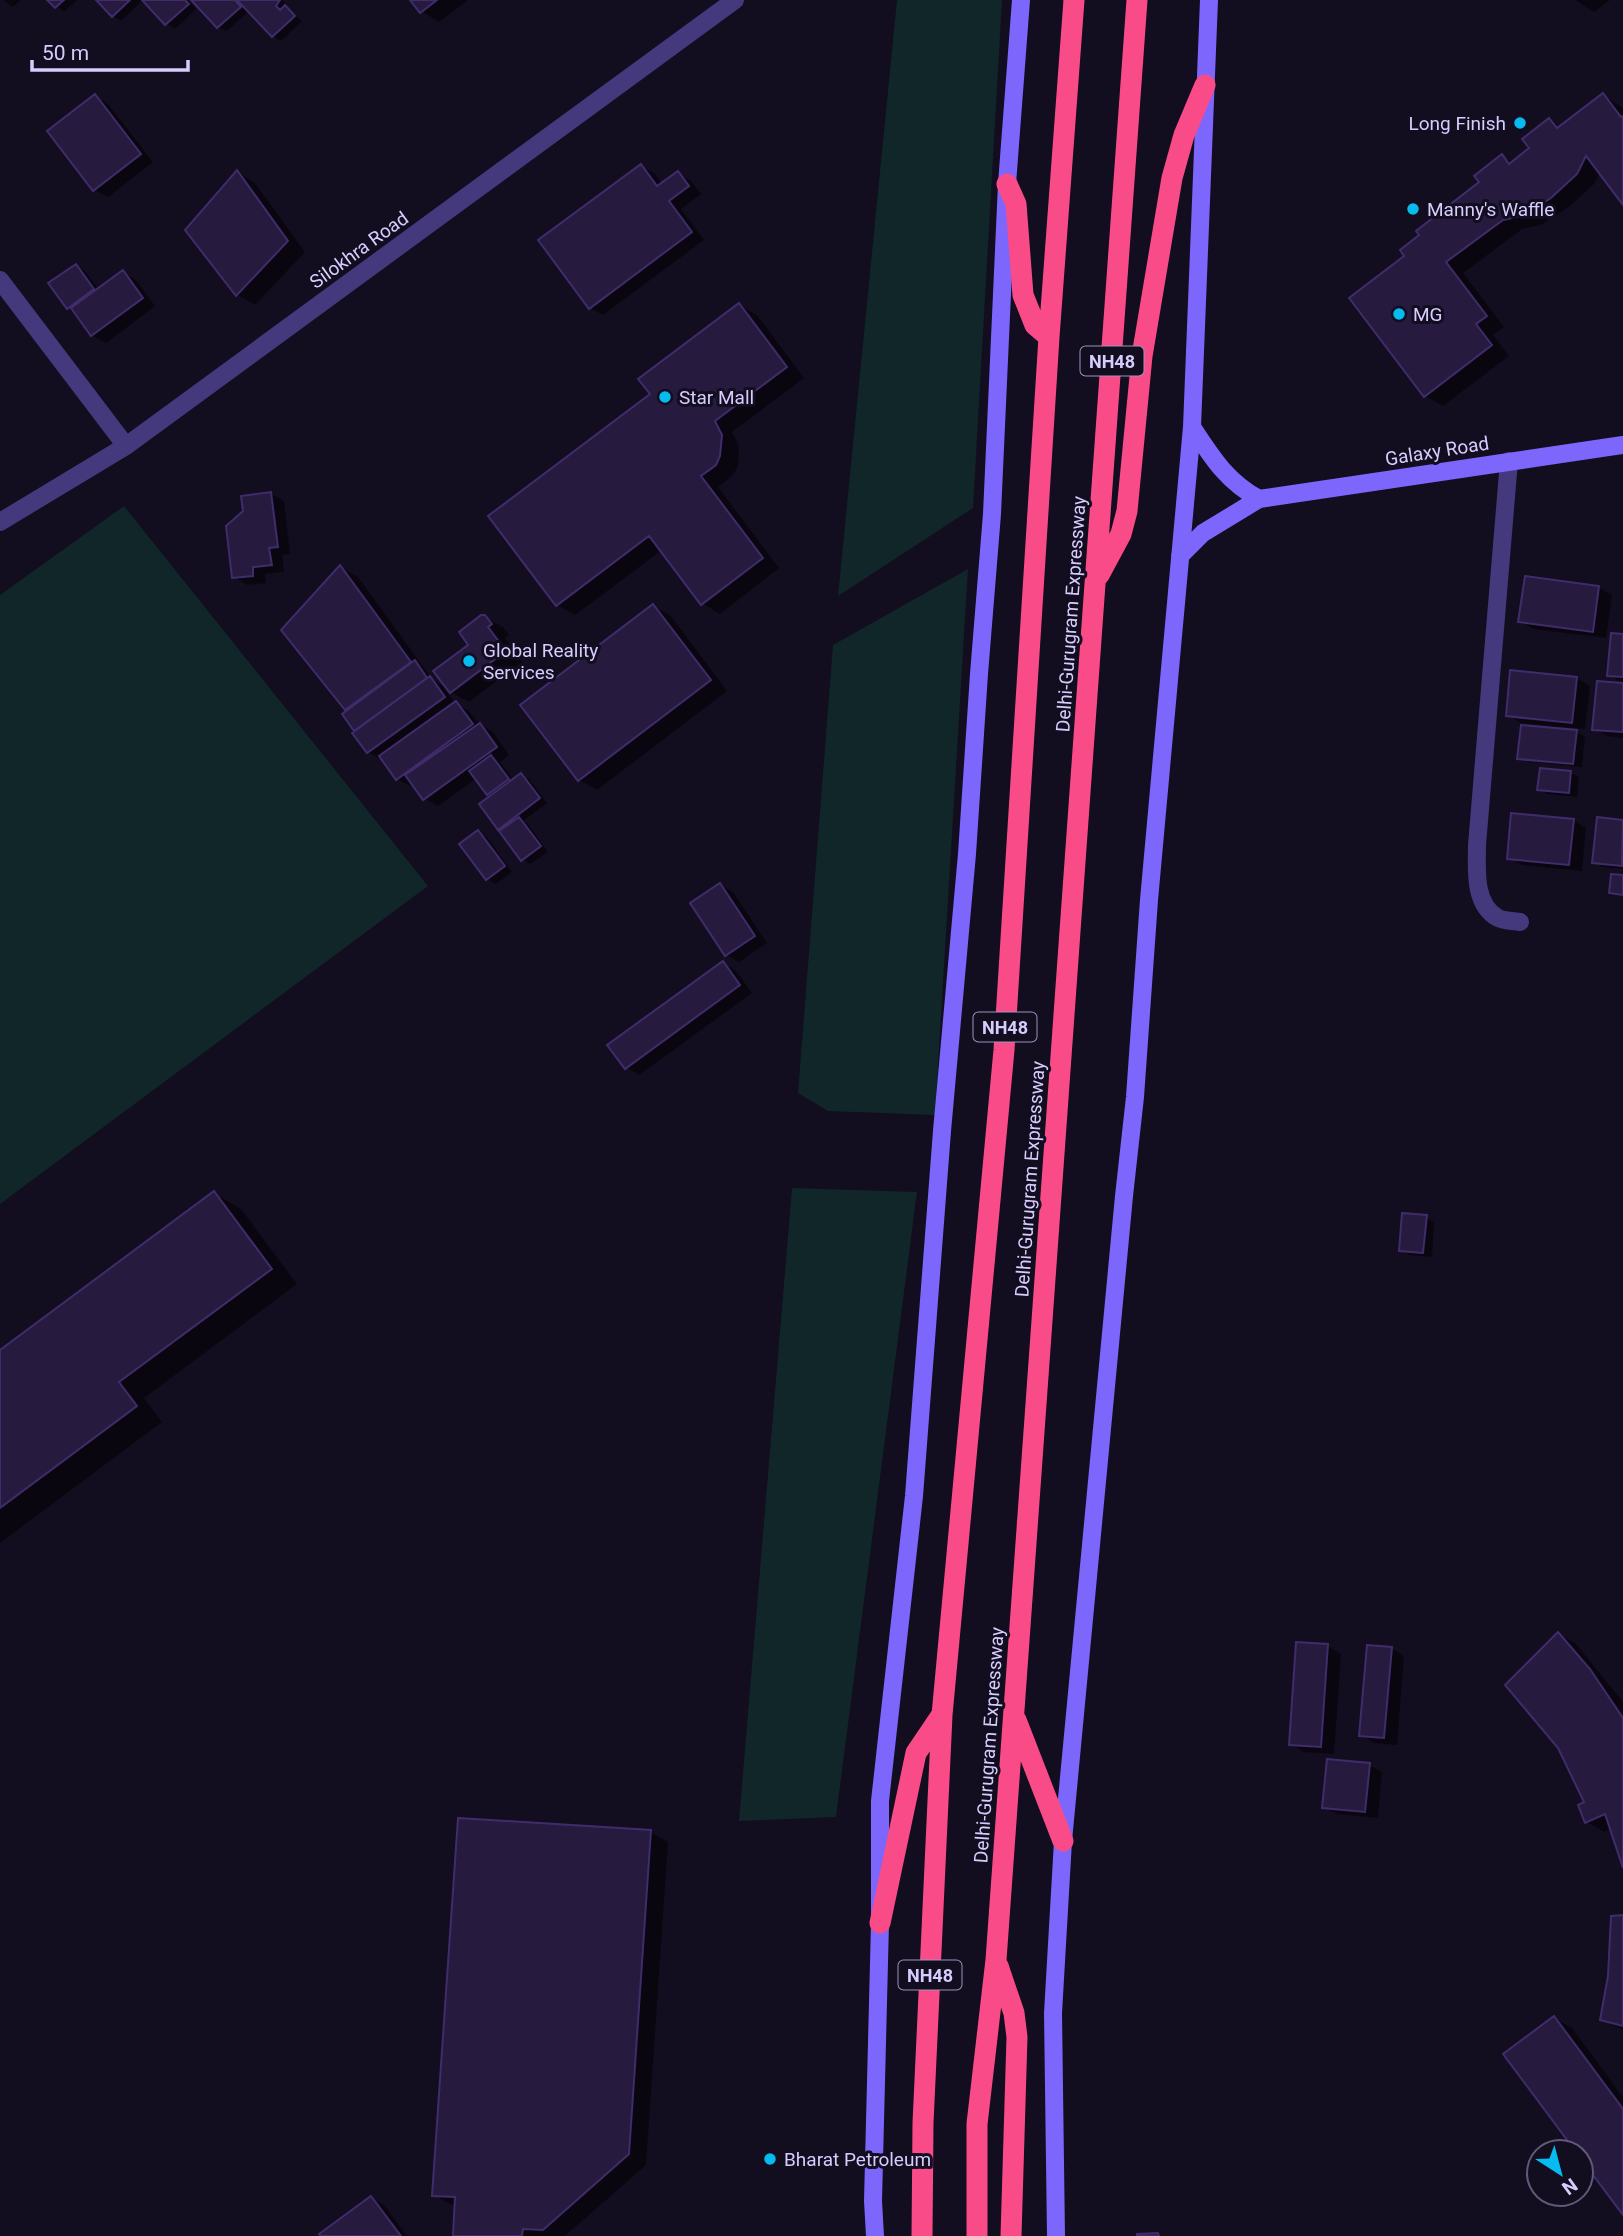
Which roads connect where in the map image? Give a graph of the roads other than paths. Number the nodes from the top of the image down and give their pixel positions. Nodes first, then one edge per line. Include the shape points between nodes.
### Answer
1 (735, 0) edge
2 (1021, 0) edge
3 (1074, 0) edge
4 (1137, 0) edge
5 (1209, 0) edge
6 (1205, 85) junction
7 (1007, 184) junction
8 (0, 280) edge
9 (1049, 337) junction
10 (1192, 427) junction
11 (1623, 445) edge
12 (126, 446) junction
13 (1509, 461) junction
14 (1259, 499) junction
15 (0, 522) edge
16 (1180, 556) junction
17 (1096, 582) junction
18 (1520, 922) dead end
19 (942, 1715) junction
20 (1014, 1715) junction
21 (1063, 1841) junction
22 (880, 1923) junction
23 (996, 1960) junction
24 (874, 2236) edge
25 (922, 2236) edge
26 (977, 2236) edge
27 (1011, 2236) edge
28 (1056, 2236) edge

1 - 12 street, Silokhra Road
2 - 7 main road
3 - 9 highway, Delhi-Gurugram Expressway / NH48
4 - 17 highway, Delhi-Gurugram Expressway / NH48
5 - 6 main road
6 - 10 main road
6 - 17 highway via 1172,178 1142,356 1127,511 1121,534
7 - 9 highway via 1016,204 1023,295 1035,325
7 - 22 main road via 992,514 914,1496 880,1801
8 - 12 street
9 - 19 highway, Delhi-Gurugram Expressway / NH48 via 1004,1050
10 - 14 main road via 1224,473
10 - 16 main road
11 - 13 main road, Galaxy Road
12 - 15 street, Silokhra Road
13 - 14 main road, Galaxy Road
13 - 18 street via 1477,887 1485,905 1499,919
14 - 16 main road, Galaxy Road via 1203,533
16 - 21 main road via 1135,1097
17 - 20 highway, Delhi-Gurugram Expressway / NH48
19 - 22 highway via 916,1753
19 - 25 highway, Delhi-Gurugram Expressway / NH48
20 - 21 highway
20 - 23 highway, Delhi-Gurugram Expressway / NH48
21 - 28 main road via 1053,2013
22 - 24 main road
23 - 26 highway, Delhi-Gurugram Expressway / NH48 via 977,2124
23 - 27 highway via 1017,2037

